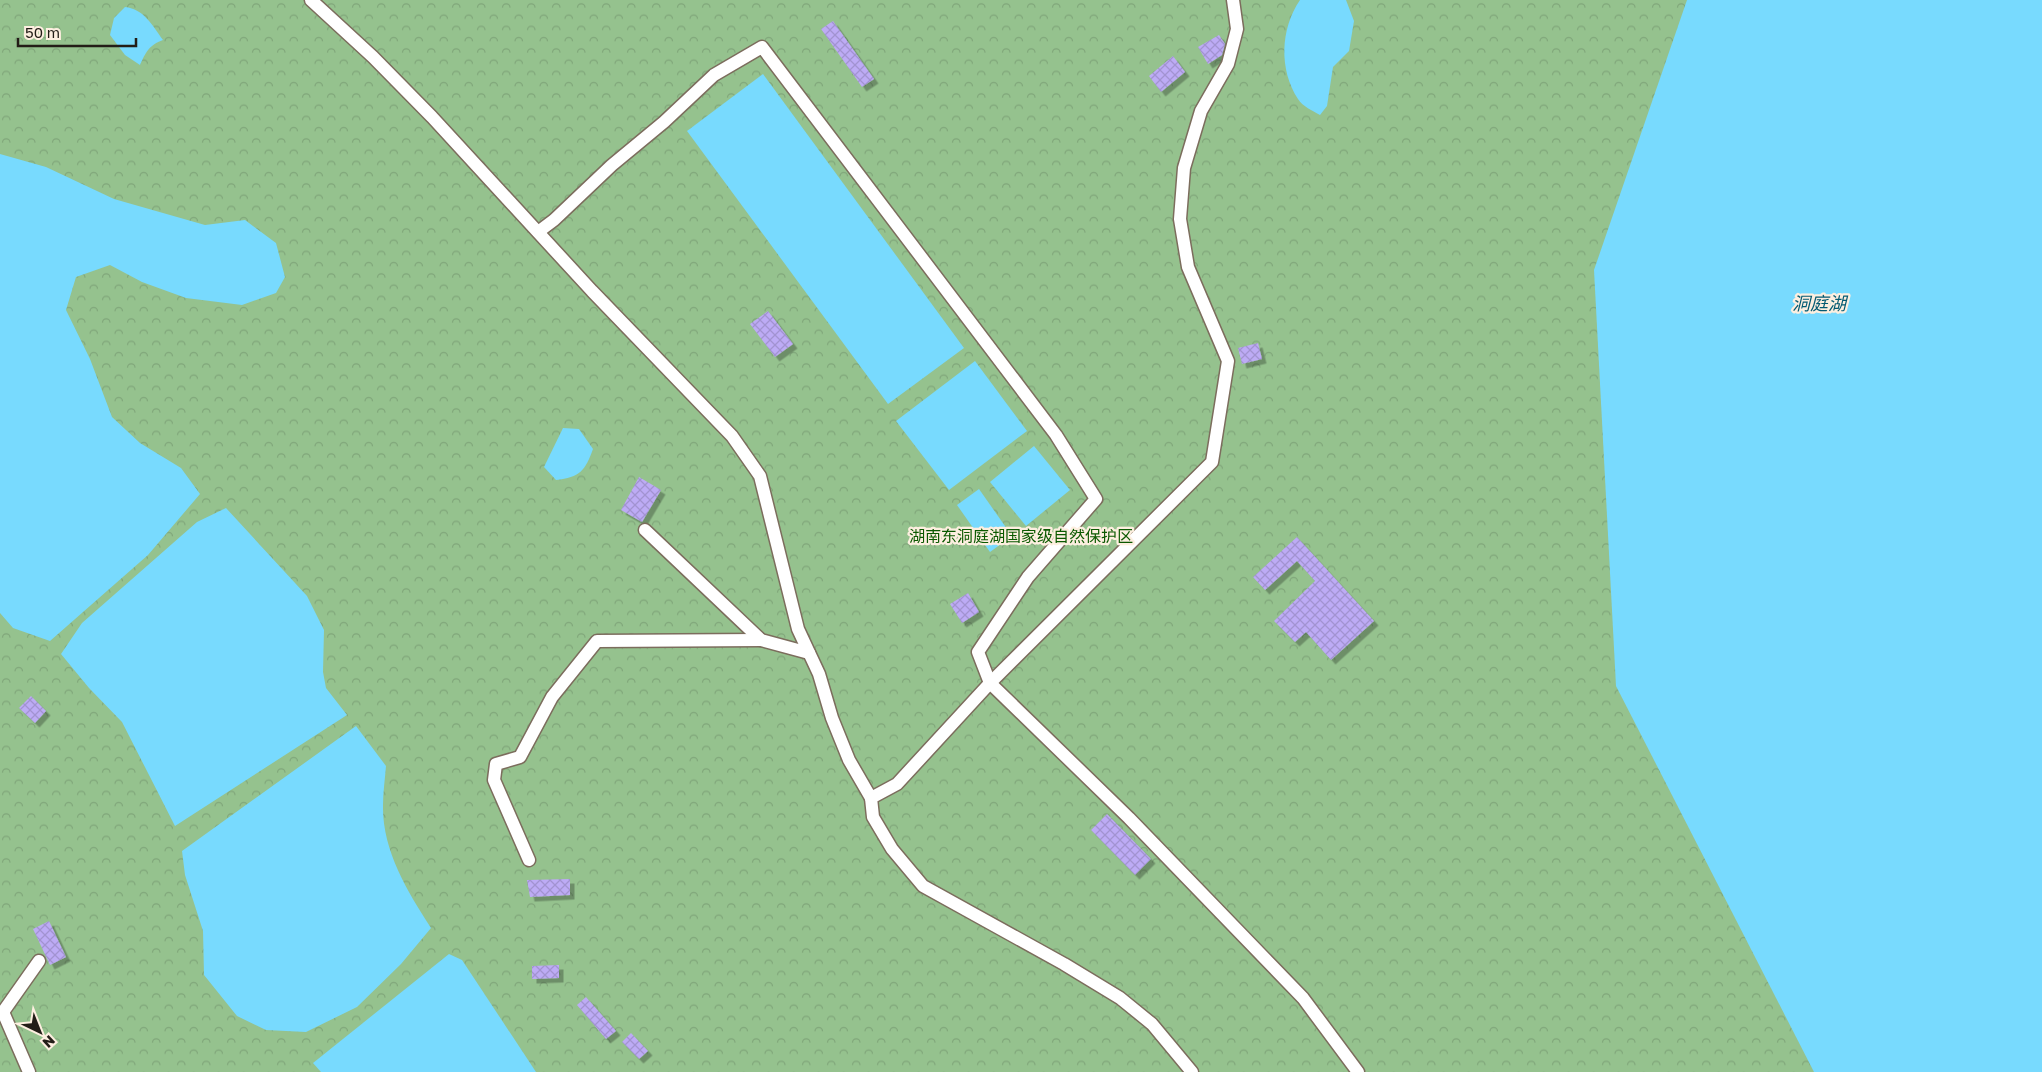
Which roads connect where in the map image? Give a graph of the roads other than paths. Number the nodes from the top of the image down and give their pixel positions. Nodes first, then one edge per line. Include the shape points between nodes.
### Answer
1 (312, 0) edge
2 (1232, 0) edge
3 (538, 232) junction
4 (645, 530) dead end
5 (761, 640) junction
6 (809, 653) junction
7 (990, 684) junction
8 (871, 798) junction
9 (529, 860) dead end
10 (39, 961) dead end
11 (29, 1072) edge
12 (1192, 1072) edge
13 (1358, 1072) edge

1 - 3 street via 406,91
2 - 7 street via 1238,29 1228,64 1201,110 1184,168 1180,219 1188,267 1228,361 1212,462
3 - 6 street via 732,436 760,476 798,629
3 - 7 street via 714,75 762,47 1056,435 1096,499 1028,577 978,652
4 - 5 street
5 - 6 street
5 - 9 street via 597,641 552,698 520,757 496,764 494,780
6 - 8 street via 849,760
7 - 8 street via 896,784
7 - 13 street via 1128,818 1303,998
8 - 12 street via 873,817 892,849 923,886 1120,998 1152,1024
10 - 11 street via 3,1012

